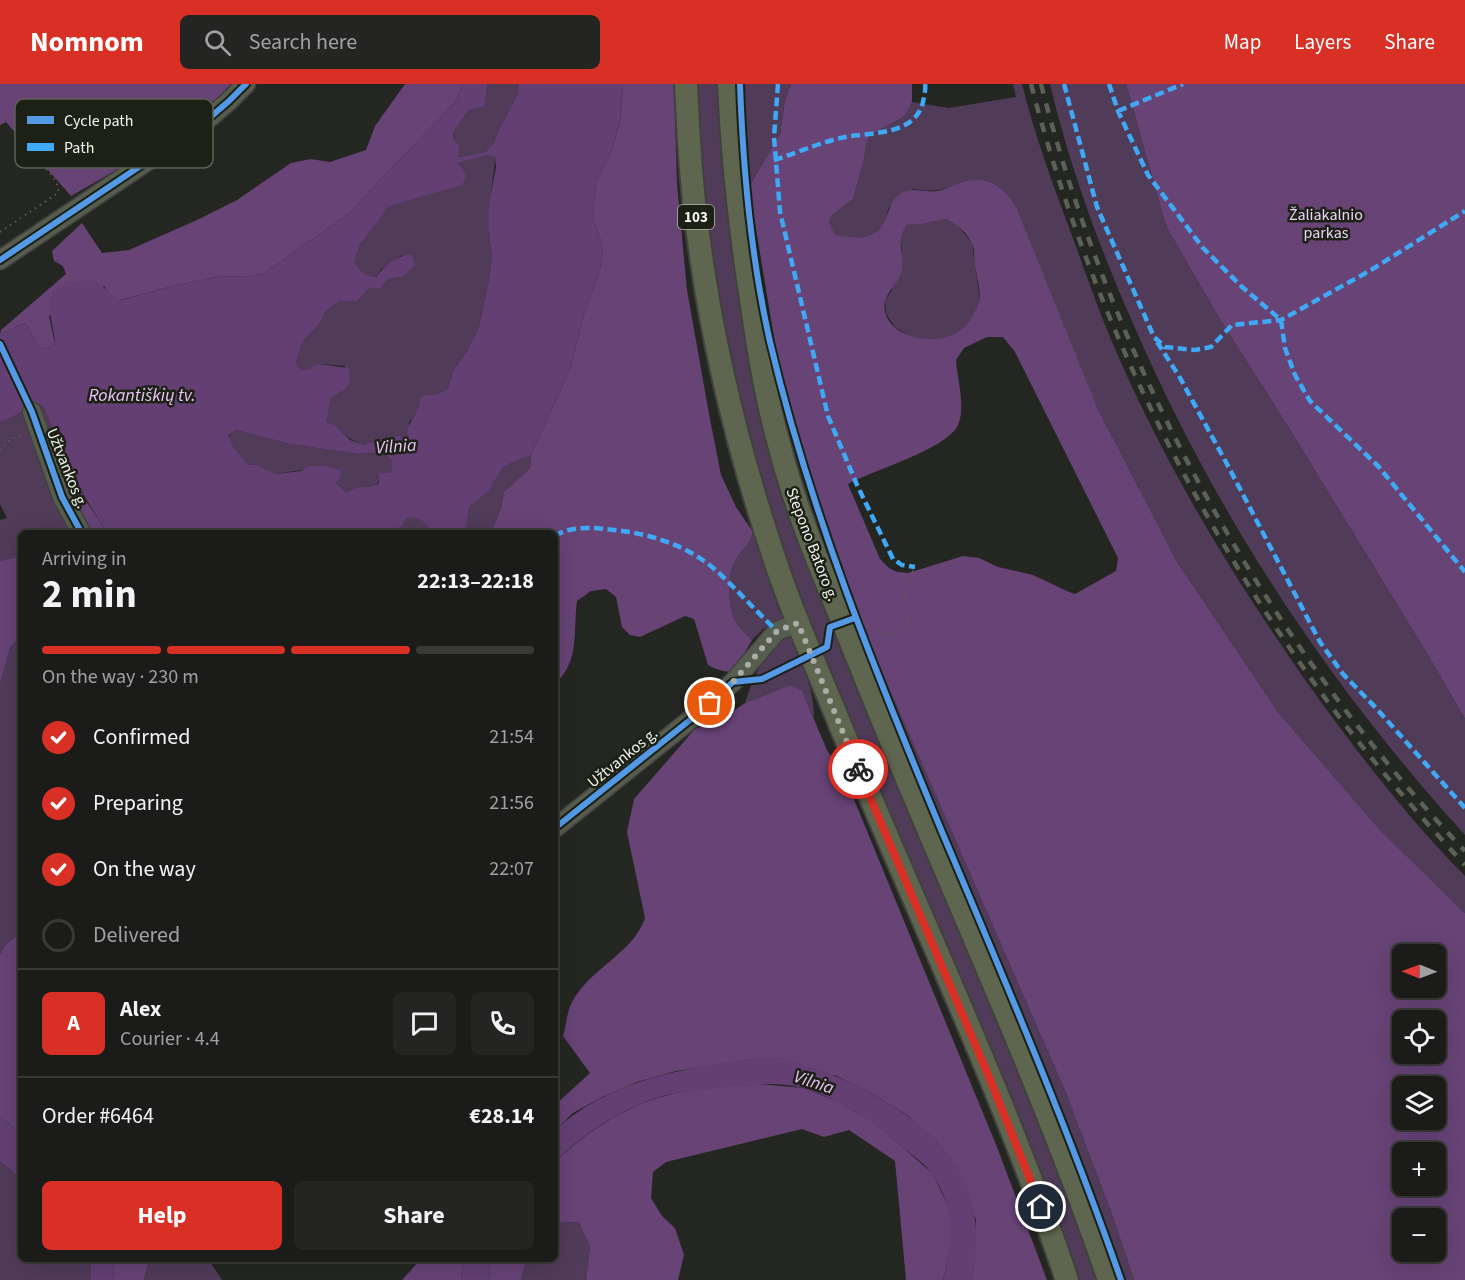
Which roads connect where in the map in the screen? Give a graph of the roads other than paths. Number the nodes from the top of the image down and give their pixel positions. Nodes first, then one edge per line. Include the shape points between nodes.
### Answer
1 (246, 84) edge
2 (686, 84) edge
3 (729, 84) edge
4 (213, 115) edge
5 (137, 168) edge
6 (0, 260) edge
7 (34, 420) road end
8 (80, 530) edge
9 (798, 623) junction
10 (558, 826) edge
11 (1067, 1280) edge
12 (1109, 1280) edge

1 - 4 street
2 - 9 main road, 103 via 695,214 717,349 737,434
3 - 12 main road, Stepono Batoro g. / 103 via 737,205 759,350 769,405 794,495 878,710 1027,1060
5 - 6 street
7 - 8 street, Užtvankos g. via 62,497
9 - 10 street, Užtvankos g. via 777,631 733,682 700,712
9 - 11 main road, 103 via 989,1077

